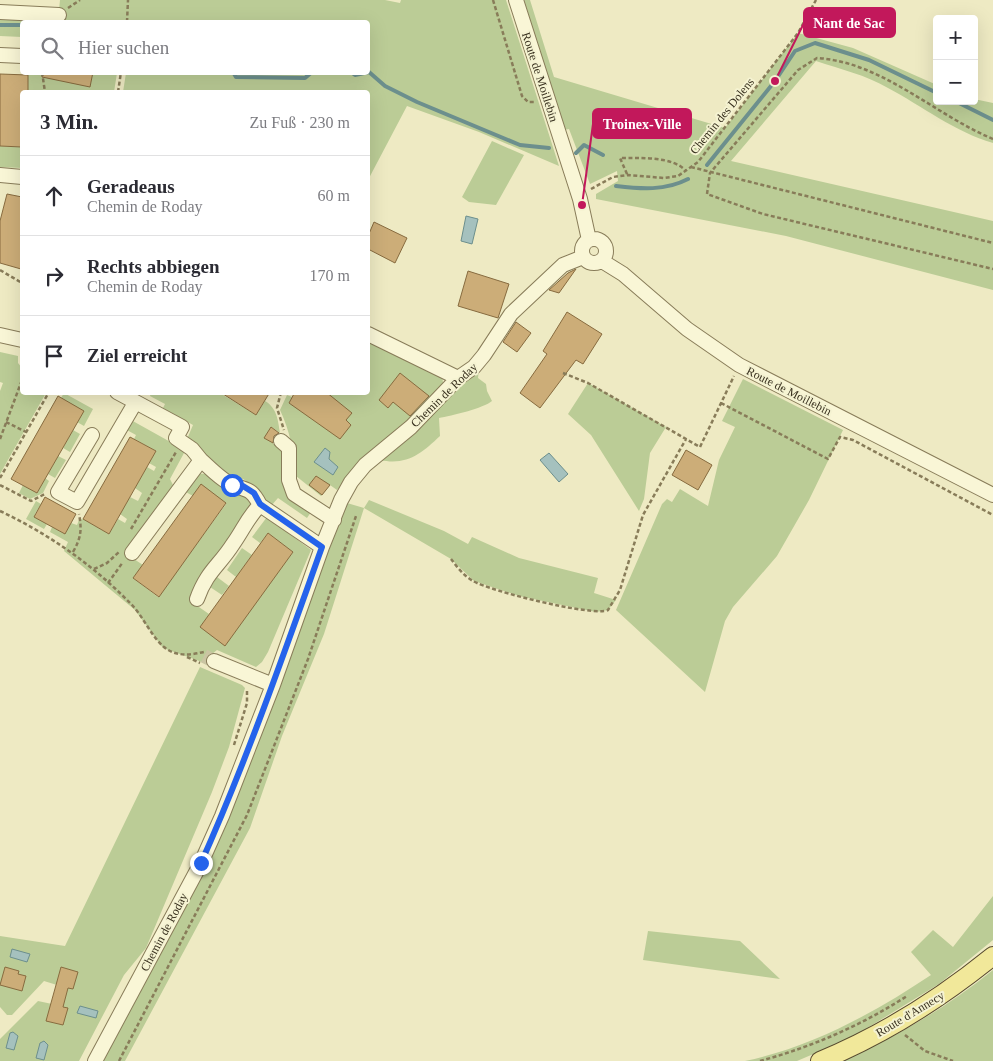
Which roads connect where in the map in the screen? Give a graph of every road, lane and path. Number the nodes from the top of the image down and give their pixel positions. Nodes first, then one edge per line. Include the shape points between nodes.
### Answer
1 (80, 0) edge
2 (128, 0) edge
3 (493, 0) edge
4 (516, 0) edge
5 (816, 0) edge
6 (0, 12) edge
7 (60, 13) joint
8 (127, 20) edge
9 (0, 55) edge
10 (20, 56) edge
11 (42, 75) edge
12 (121, 75) edge
13 (45, 90) edge
14 (118, 90) edge
15 (547, 98) junction
16 (993, 139) edge
17 (691, 167) junction
18 (686, 171) junction
19 (710, 174) junction
20 (628, 175) junction
21 (0, 176) edge
22 (20, 176) edge
23 (580, 199) junction
24 (589, 240) junction
25 (993, 243) edge
26 (583, 257) junction
27 (602, 261) junction
28 (993, 269) edge
29 (0, 270) edge
30 (20, 281) edge
31 (0, 335) edge
32 (370, 335) edge
33 (20, 340) edge
34 (562, 372) dead end
35 (458, 378) junction
36 (20, 385) edge
37 (727, 391) dead end
38 (46, 395) edge
39 (122, 395) edge
40 (280, 395) edge
41 (134, 403) junction
42 (721, 403) junction
43 (6, 422) junction
44 (26, 432) junction
45 (92, 435) dead end
46 (0, 439) edge
47 (686, 439) junction
48 (280, 441) joint
49 (181, 442) junction
50 (201, 460) junction
51 (0, 478) edge
52 (0, 485) edge
53 (58, 492) junction
54 (993, 495) edge
55 (77, 502) junction
56 (260, 504) junction
57 (0, 511) edge
58 (356, 516) dead end
59 (993, 516) edge
60 (334, 520) junction
61 (127, 537) dead end
62 (322, 547) junction
63 (127, 550) junction
64 (73, 552) junction
65 (451, 560) dead end
66 (94, 569) junction
67 (108, 583) junction
68 (197, 599) dead end
69 (186, 656) junction
70 (209, 659) junction
71 (246, 685) dead end
72 (273, 685) junction
73 (233, 748) dead end
74 (993, 956) edge
75 (907, 996) dead end
76 (898, 1023) junction
77 (95, 1061) edge
78 (119, 1061) edge
79 (760, 1061) edge
80 (820, 1061) edge
81 (953, 1061) edge

1 - 7 path
2 - 8 path
3 - 15 path via 522,96 531,102
4 - 15 street, Route de Moillebin
5 - 17 path, Chemin des Dolens via 798,33
6 - 7 street
9 - 10 street
11 - 13 path
12 - 14 path
15 - 23 street, Route de Moillebin
16 - 19 path via 948,117 902,87 855,67 817,58 798,70
17 - 18 path, Chemin des Dolens
17 - 19 path
18 - 20 path, Chemin des Dolens via 664,178
18 - 20 path via 674,163 620,158
19 - 25 path
19 - 28 path via 707,194 763,214
20 - 23 path, Chemin des Dolens via 613,177
21 - 22 street
23 - 24 street, Route de Moillebin
24 - 26 street via 583,246
24 - 27 street via 599,240 605,245 606,255
26 - 27 street via 591,264
26 - 35 street, Chemin de Roday via 564,265 511,314 484,355
27 - 54 street, Route de Moillebin via 623,274 687,329 739,365
29 - 30 path
31 - 33 street
32 - 35 street
34 - 47 path via 588,383
35 - 60 street, Chemin de Roday via 411,427 365,465 341,500
36 - 43 path
37 - 42 path
38 - 44 path
39 - 41 street
40 - 48 path via 277,408 285,434
41 - 49 street via 182,427 176,438
41 - 55 street
42 - 47 path via 700,447
42 - 59 path via 828,458 840,437 853,440
43 - 44 path
43 - 46 path
44 - 51 path
45 - 53 street
47 - 65 path via 643,515 620,590 608,610 596,612 572,608 491,588 474,581
48 - 60 street via 288,448 289,480 294,494
49 - 50 street
49 - 61 path
50 - 56 street via 232,485 243,486 254,493
50 - 63 street
52 - 53 path via 31,501 50,491
53 - 55 street
55 - 64 path via 82,530
56 - 62 street
56 - 68 street via 204,580
57 - 64 path
58 - 78 path via 308,659 247,815
60 - 62 street, Chemin de Roday
62 - 72 street, Chemin de Roday
63 - 66 path
63 - 67 path via 125,559
64 - 66 path
66 - 67 path
67 - 69 path via 132,605 164,647
69 - 70 path
69 - 70 path
70 - 72 street
71 - 73 path via 246,702
72 - 77 street, Chemin de Roday via 201,863
74 - 76 main road, Route d'Annecy via 938,998
75 - 79 path via 843,1031
76 - 80 main road, Route d'Annecy
76 - 81 path via 915,1045

